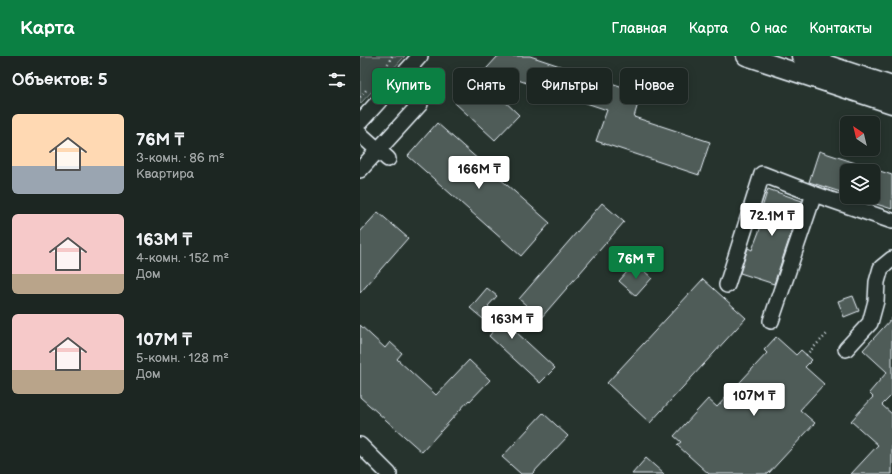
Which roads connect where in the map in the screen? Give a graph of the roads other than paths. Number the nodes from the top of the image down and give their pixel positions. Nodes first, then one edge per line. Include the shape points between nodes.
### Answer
1 (420, 56) edge
2 (746, 56) edge
3 (801, 56) edge
4 (892, 86) edge
5 (420, 104) dead end
6 (892, 104) edge
7 (360, 122) edge
8 (360, 134) edge
9 (383, 155) junction
10 (360, 170) edge
11 (814, 194) junction
12 (892, 221) edge
13 (892, 259) edge
14 (727, 285) dead end
15 (771, 321) dead end
16 (846, 349) dead end
17 (360, 445) edge
18 (389, 474) edge

1 - 7 street
2 - 6 main road
3 - 4 main road
5 - 9 street
8 - 9 street
9 - 10 street
11 - 12 street
11 - 14 street via 762,174
11 - 15 street
13 - 16 street via 881,268 870,323
17 - 18 street

